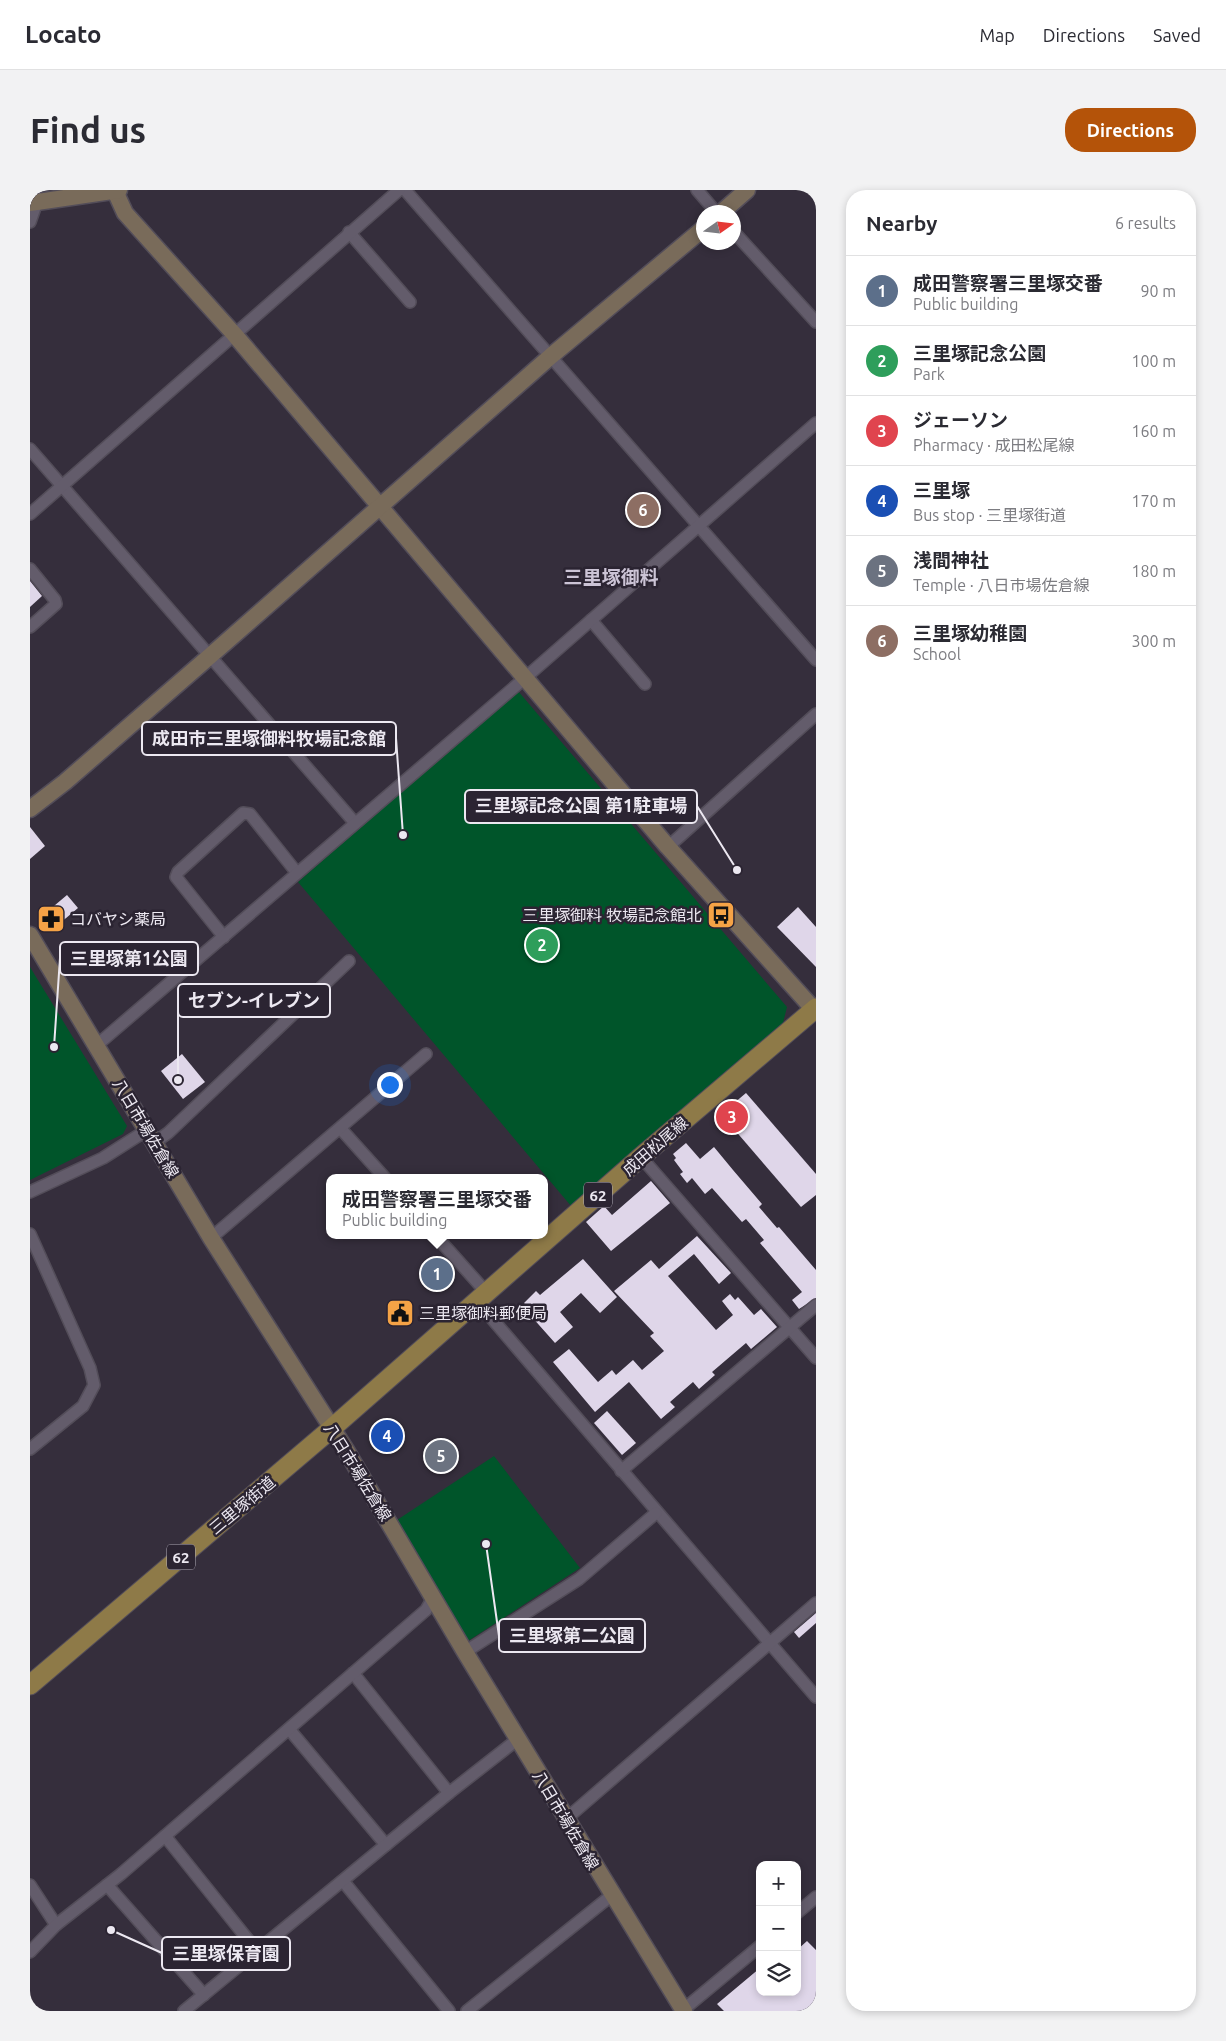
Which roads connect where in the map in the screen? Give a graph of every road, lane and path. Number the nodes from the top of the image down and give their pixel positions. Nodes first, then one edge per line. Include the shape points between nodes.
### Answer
1 (117, 190) edge
2 (399, 190) edge
3 (406, 190) edge
4 (697, 190) edge
5 (747, 190) edge
6 (34, 198) edge
7 (710, 205) edge
8 (730, 205) edge
9 (30, 222) edge
10 (349, 232) junction
11 (696, 235) edge
12 (741, 240) edge
13 (410, 302) dead end
14 (816, 322) edge
15 (234, 334) junction
16 (551, 356) junction
17 (816, 423) edge
18 (30, 449) edge
19 (62, 487) junction
20 (380, 508) junction
21 (30, 514) edge
22 (699, 524) junction
23 (30, 568) edge
24 (591, 620) junction
25 (30, 627) edge
26 (210, 656) junction
27 (816, 660) edge
28 (525, 678) junction
29 (644, 684) dead end
30 (816, 714) edge
31 (30, 809) edge
32 (354, 823) junction
33 (668, 847) junction
34 (297, 873) junction
35 (30, 935) edge
36 (224, 937) junction
37 (349, 961) dead end
38 (815, 1010) edge
39 (97, 1045) junction
40 (426, 1054) dead end
41 (341, 1129) junction
42 (151, 1136) junction
43 (641, 1157) junction
44 (381, 1174) edge
45 (30, 1192) edge
46 (30, 1234) edge
47 (211, 1238) junction
48 (548, 1238) edge
49 (439, 1239) edge
50 (547, 1239) edge
51 (481, 1296) junction
52 (816, 1305) edge
53 (789, 1328) junction
54 (816, 1358) edge
55 (384, 1382) joint
56 (331, 1429) junction
57 (30, 1450) edge
58 (621, 1471) junction
59 (656, 1513) junction
60 (433, 1598) junction
61 (816, 1603) edge
62 (770, 1644) junction
63 (465, 1652) junction
64 (353, 1672) junction
65 (30, 1685) edge
66 (816, 1697) edge
67 (289, 1729) junction
68 (518, 1739) junction
69 (449, 1793) junction
70 (566, 1819) junction
71 (165, 1836) junction
72 (386, 1845) junction
73 (343, 1881) junction
74 (30, 1885) edge
75 (107, 1885) junction
76 (612, 1895) junction
77 (816, 1897) edge
78 (801, 1910) edge
79 (56, 1925) junction
80 (756, 1949) edge
81 (257, 1951) junction
82 (30, 1952) edge
83 (204, 1995) junction
84 (184, 2011) edge
85 (449, 2011) edge
86 (467, 2011) edge
87 (684, 2011) edge

1 - 6 street
1 - 15 street via 125,213
2 - 10 street
3 - 16 street
4 - 7 street
5 - 8 street
6 - 9 street
10 - 13 street
10 - 15 street
11 - 16 street
12 - 14 street
15 - 19 street
15 - 20 street
16 - 20 street
16 - 22 street
17 - 22 street
18 - 19 street
19 - 21 street
19 - 26 street
20 - 26 street
20 - 28 street
22 - 24 street
22 - 27 street
23 - 25 street via 56,604
24 - 28 street
24 - 29 street
26 - 31 street
26 - 32 street
28 - 32 street
28 - 33 street
30 - 33 street
32 - 34 street
33 - 38 street
34 - 36 street
34 - 36 street via 250,814 242,813 178,872 176,878
35 - 39 street, 八日市場佐倉線
36 - 39 street
37 - 42 street via 168,1133
38 - 43 main road, 成田松尾線 / 62
39 - 42 street, 八日市場佐倉線
40 - 41 street
41 - 44 street
41 - 47 street
42 - 45 street
42 - 47 street, 八日市場佐倉線
43 - 48 main road, 成田松尾線 / 62
43 - 53 street
46 - 57 street via 90,1368 94,1385 83,1406
47 - 56 street, 八日市場佐倉線
49 - 51 street
50 - 51 main road, 成田松尾線 / 62
51 - 55 main road, 成田松尾線 / 62
51 - 58 street
52 - 53 street
53 - 54 street
53 - 58 street
55 - 56 main road, 三里塚街道 / 62
56 - 60 street, 八日市場佐倉線
56 - 65 main road, 三里塚街道 / 62
58 - 59 street
59 - 62 street
59 - 63 street via 579,1579
60 - 63 street, 八日市場佐倉線
60 - 64 street via 426,1610
61 - 62 street
62 - 66 street
62 - 70 street
63 - 68 street, 八日市場佐倉線
64 - 67 street
64 - 69 street
67 - 71 street
67 - 72 street
68 - 69 street
68 - 70 street, 八日市場佐倉線
69 - 72 street
70 - 76 street, 八日市場佐倉線
71 - 75 street
71 - 81 street
72 - 73 street
73 - 81 street
73 - 85 street
74 - 79 street
75 - 79 street
75 - 83 street
76 - 86 street
76 - 87 street, 八日市場佐倉線
77 - 78 street
79 - 82 street
80 - 87 street
81 - 83 street
83 - 84 street

